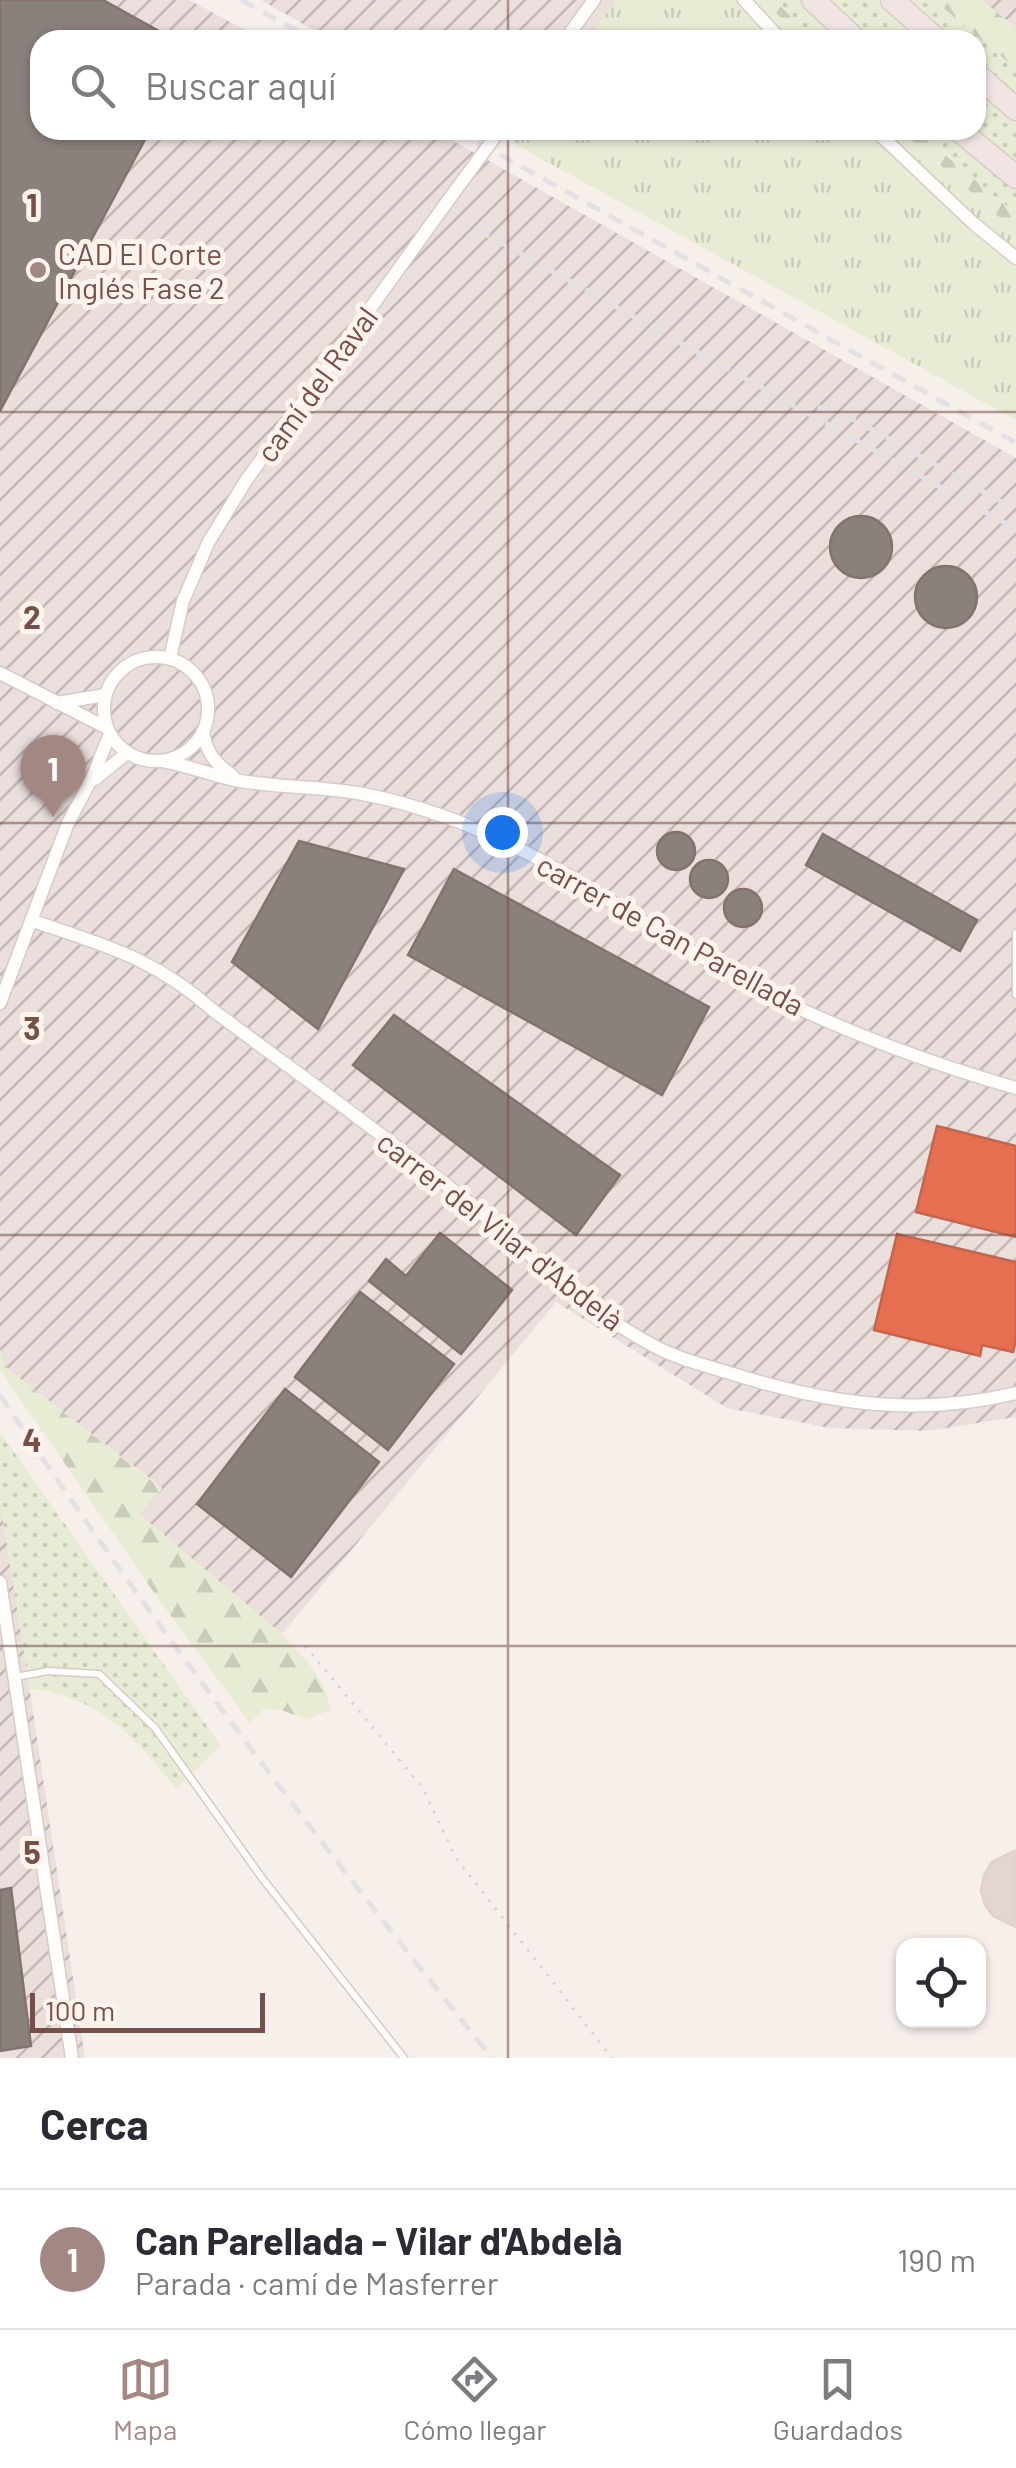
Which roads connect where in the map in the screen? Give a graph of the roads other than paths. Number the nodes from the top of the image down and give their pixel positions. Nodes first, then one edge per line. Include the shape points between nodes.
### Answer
1 (594, 0) edge
2 (744, 0) edge
3 (813, 0) edge
4 (892, 0) edge
5 (572, 30) edge
6 (772, 30) edge
7 (845, 30) edge
8 (926, 30) edge
9 (986, 83) edge
10 (1016, 109) edge
11 (493, 140) edge
12 (885, 140) edge
13 (972, 140) edge
14 (1016, 177) edge
15 (1016, 258) edge
16 (170, 658) junction
17 (0, 673) edge
18 (105, 695) junction
19 (54, 703) junction
20 (204, 730) junction
21 (108, 731) junction
22 (127, 753) junction
23 (162, 761) junction
24 (264, 784) junction
25 (84, 792) junction
26 (33, 921) junction
27 (1016, 932) edge
28 (1016, 996) edge
29 (0, 1003) edge
30 (1016, 1088) edge
31 (1016, 1393) edge
32 (0, 1582) edge
33 (14, 1678) junction
34 (72, 2058) edge
35 (404, 2058) edge

1 - 5 street
2 - 6 street
3 - 7 highway
4 - 8 highway
9 - 10 highway
11 - 16 street, camí del Raval, bridge via 245,482 183,601
12 - 15 street
13 - 14 highway
16 - 18 street via 137,660
16 - 20 street via 186,666 206,695
17 - 19 street
18 - 19 street
18 - 21 street
19 - 21 street
20 - 23 street via 194,746
20 - 24 street, carrer de Can Parellada via 205,748 218,765
21 - 22 street
21 - 25 street
22 - 23 street
22 - 25 street
23 - 24 street, carrer de Can Parellada
24 - 30 street, carrer de Can Parellada via 361,793 444,817 591,886 717,966 806,1010 952,1070
25 - 26 street
26 - 29 street
26 - 31 street, carrer del Vilar d'Abdelà via 149,963 185,985 602,1312 656,1347 817,1398 893,1408
27 - 28 lane
32 - 33 street
33 - 34 street
33 - 35 lane via 98,1674 155,1728

